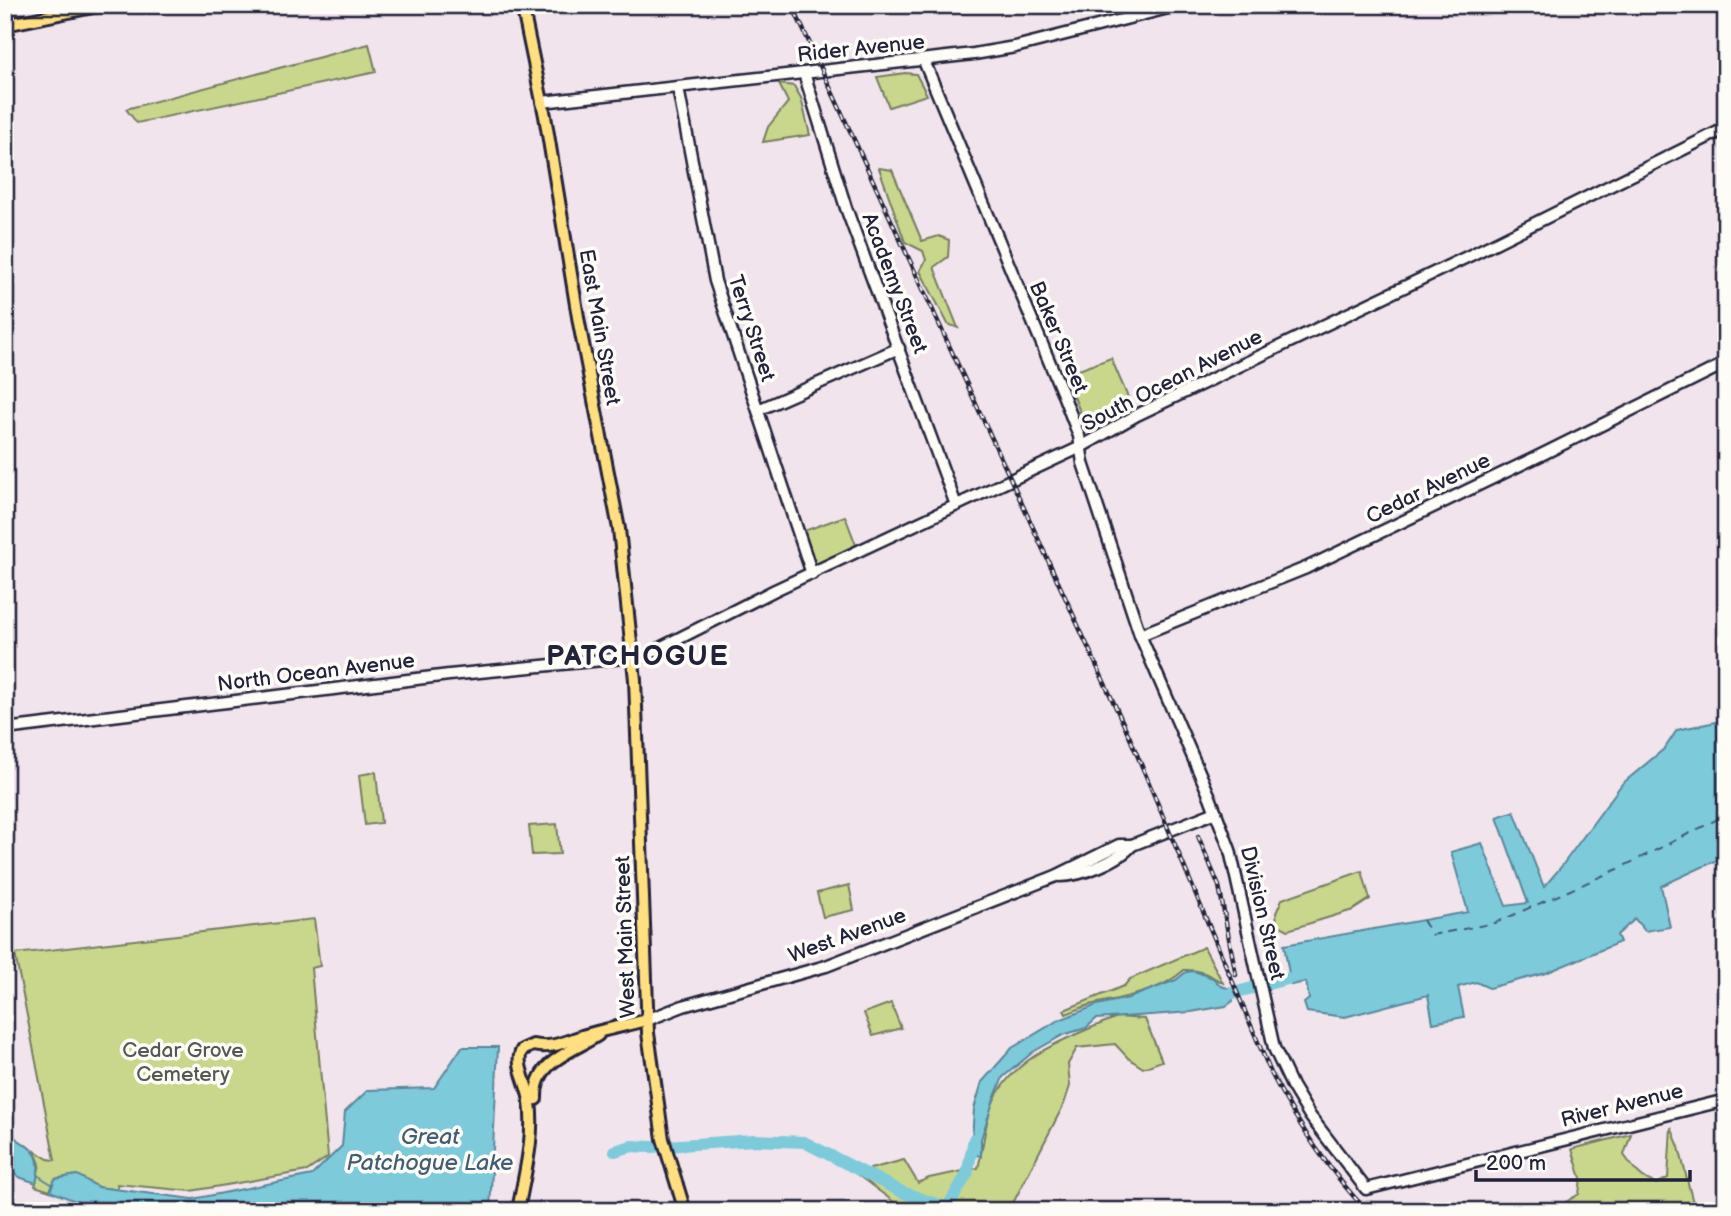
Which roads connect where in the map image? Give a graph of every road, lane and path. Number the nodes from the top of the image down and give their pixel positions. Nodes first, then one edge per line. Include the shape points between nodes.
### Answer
1 (103, 5) edge
2 (522, 5) edge
3 (1180, 5) edge
4 (5, 25) edge
5 (924, 61) junction
6 (804, 73) junction
7 (678, 88) junction
8 (542, 102) junction
9 (1726, 128) edge
10 (899, 348) junction
11 (1726, 363) edge
12 (758, 410) junction
13 (1081, 447) junction
14 (956, 505) junction
15 (812, 574) junction
16 (1140, 635) junction
17 (632, 657) junction
18 (5, 729) edge
19 (1216, 812) junction
20 (648, 1020) junction
21 (603, 1032) junction
22 (542, 1047) junction
23 (544, 1070) junction
24 (524, 1073) junction
25 (1726, 1100) edge
26 (1366, 1189) joint
27 (519, 1211) edge
28 (526, 1211) edge
29 (685, 1211) edge

1 - 4 main road
2 - 8 main road, East Main Street
3 - 5 street, Rider Avenue via 1014,47
5 - 6 street, Rider Avenue
5 - 13 street, Baker Street
6 - 7 street, Rider Avenue
6 - 10 street, Academy Street via 846,208
7 - 8 street, Rider Avenue
7 - 12 street, Terry Street via 715,281
8 - 17 main road, East Main Street via 578,320 616,509
9 - 13 street, South Ocean Avenue via 1137,415
10 - 12 street
10 - 14 street, Academy Street
11 - 16 street, Cedar Avenue via 1306,568
12 - 15 street, Terry Street
13 - 14 street, South Ocean Avenue
13 - 16 street, Baker Street
14 - 15 street, South Ocean Avenue
15 - 17 street, South Ocean Avenue via 643,656
16 - 19 street, Division Street
17 - 18 street, North Ocean Avenue
17 - 20 main road, West Main Street
19 - 20 street, West Avenue via 1132,845 1119,845 1056,876 826,966
19 - 26 street, Division Street via 1239,884 1274,1048 1310,1116
20 - 21 main road
20 - 29 main road, West Main Street via 663,1139
21 - 22 main road
21 - 23 main road
22 - 23 main road via 548,1057
22 - 24 main road via 522,1050 518,1062
23 - 24 main road via 530,1076
23 - 28 main road via 536,1088 537,1125
24 - 27 main road via 531,1117
25 - 26 street, River Avenue

